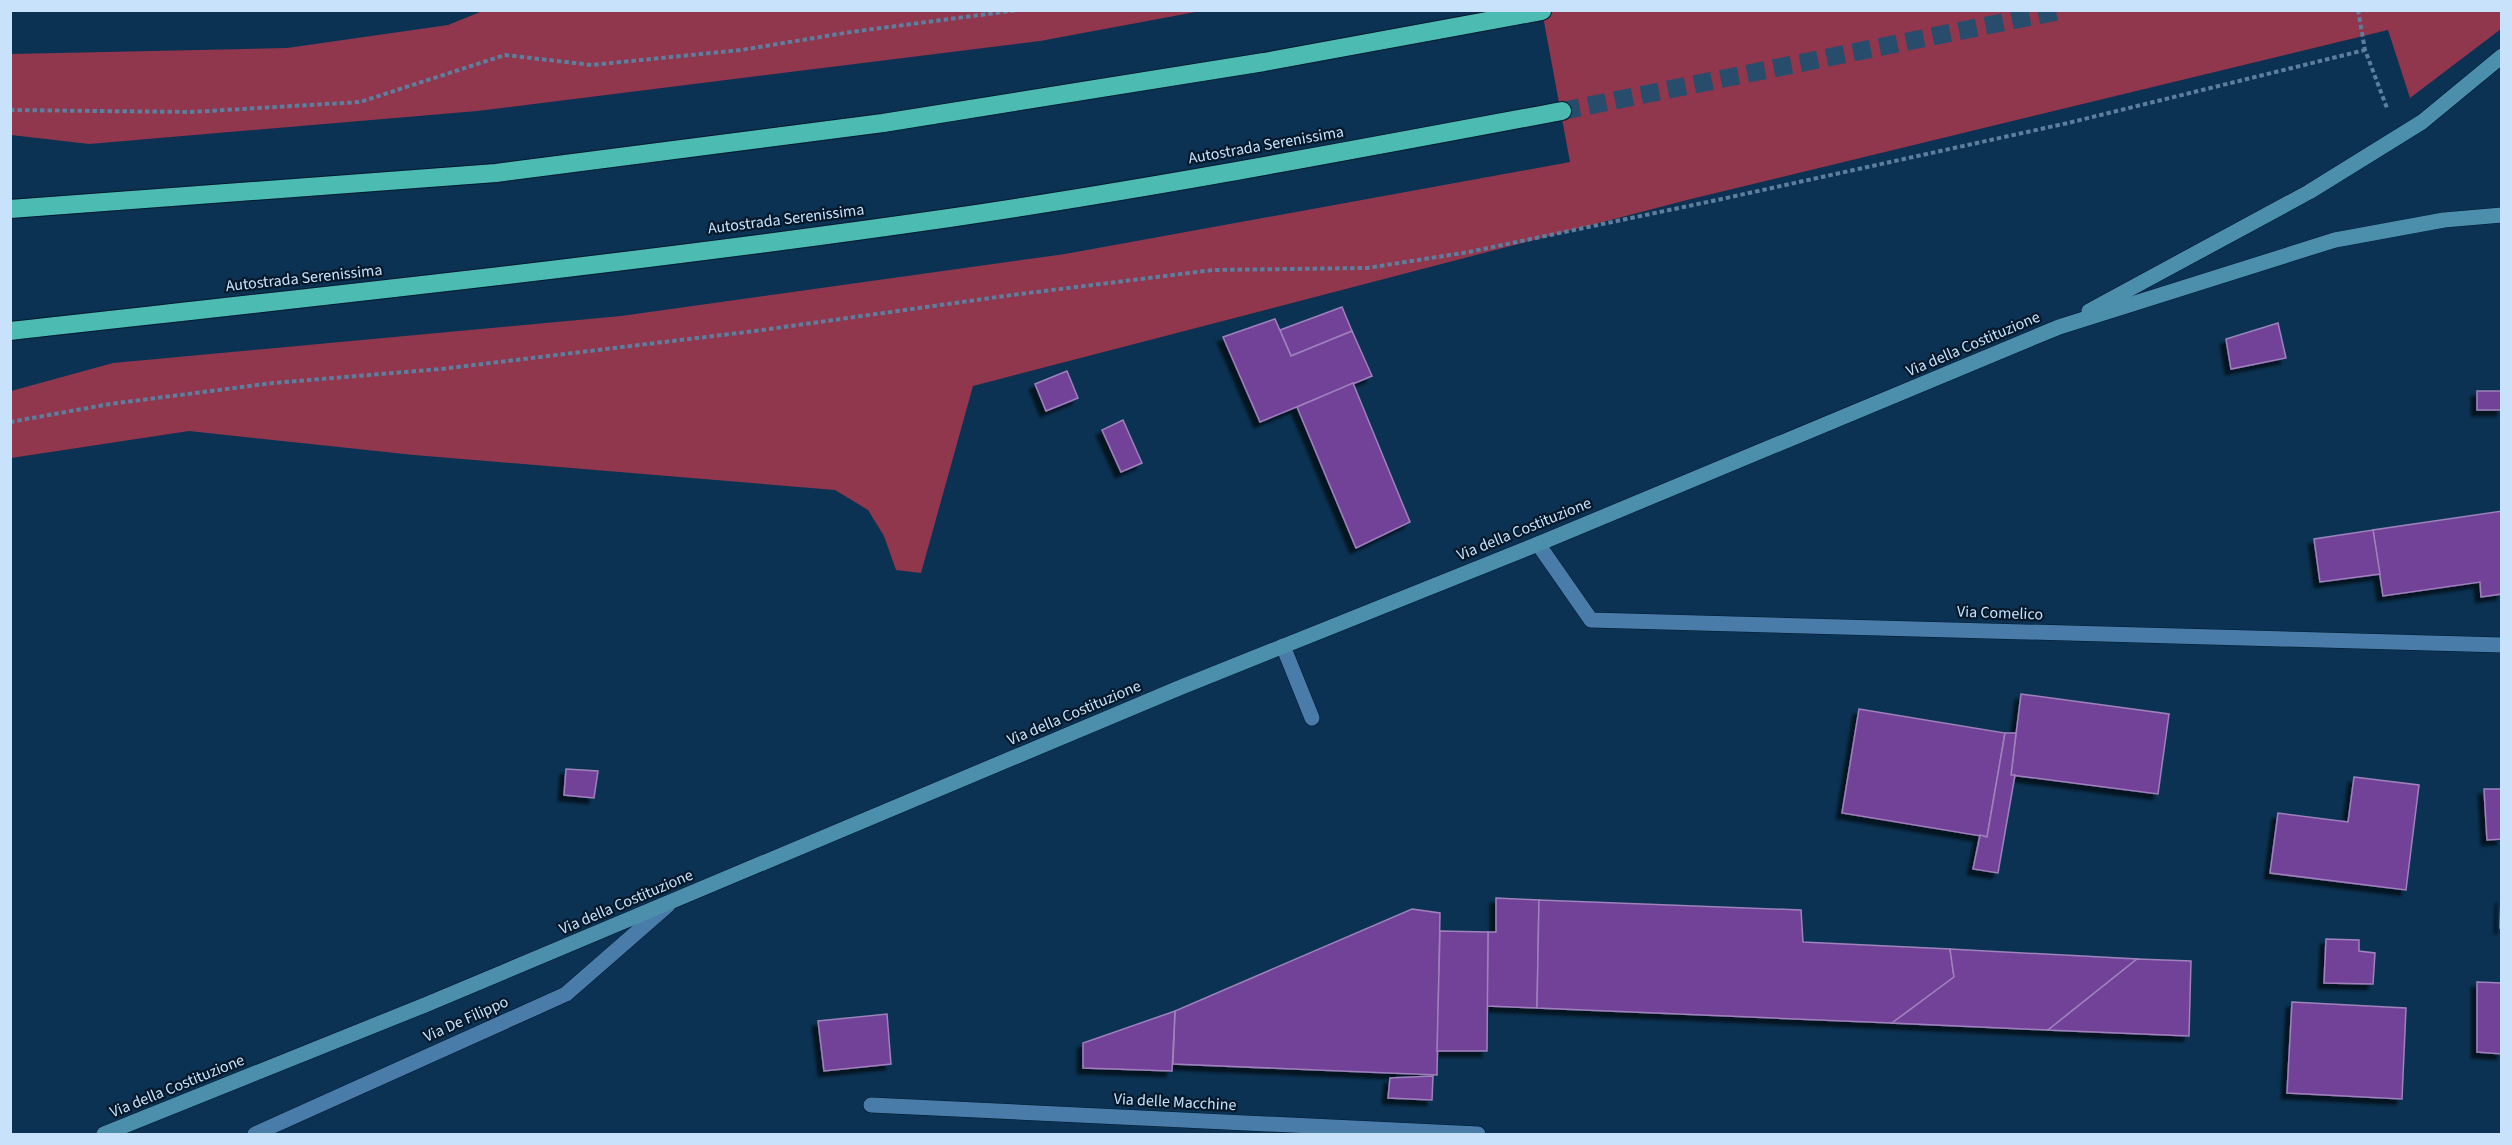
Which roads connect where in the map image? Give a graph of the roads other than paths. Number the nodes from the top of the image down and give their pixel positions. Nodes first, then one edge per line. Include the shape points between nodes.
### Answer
1 (1542, 11) edge
2 (2502, 56) edge
3 (1562, 111) tunnel mouth
4 (10, 209) edge
5 (2502, 215) edge
6 (2059, 327) junction
7 (10, 331) edge
8 (1538, 544) junction
9 (2502, 645) edge
10 (1283, 646) junction
11 (1312, 718) dead end
12 (670, 903) junction
13 (871, 1105) dead end
14 (104, 1134) edge
15 (255, 1134) edge
16 (1478, 1134) edge

1 - 4 highway via 1264,62 883,123 508,172
2 - 6 main road via 2422,122 2309,192
3 - 7 highway, Autostrada Serenissima via 949,218 514,274
5 - 6 main road via 2444,220 2335,240
6 - 8 main road, Via della Costituzione
8 - 9 street, Via Comelico via 1591,620
8 - 10 main road, Via della Costituzione
10 - 11 street
10 - 12 main road, Via della Costituzione
12 - 14 main road, Via della Costituzione
12 - 15 street, Via De Filippo via 566,994
13 - 16 street, Via delle Macchine

